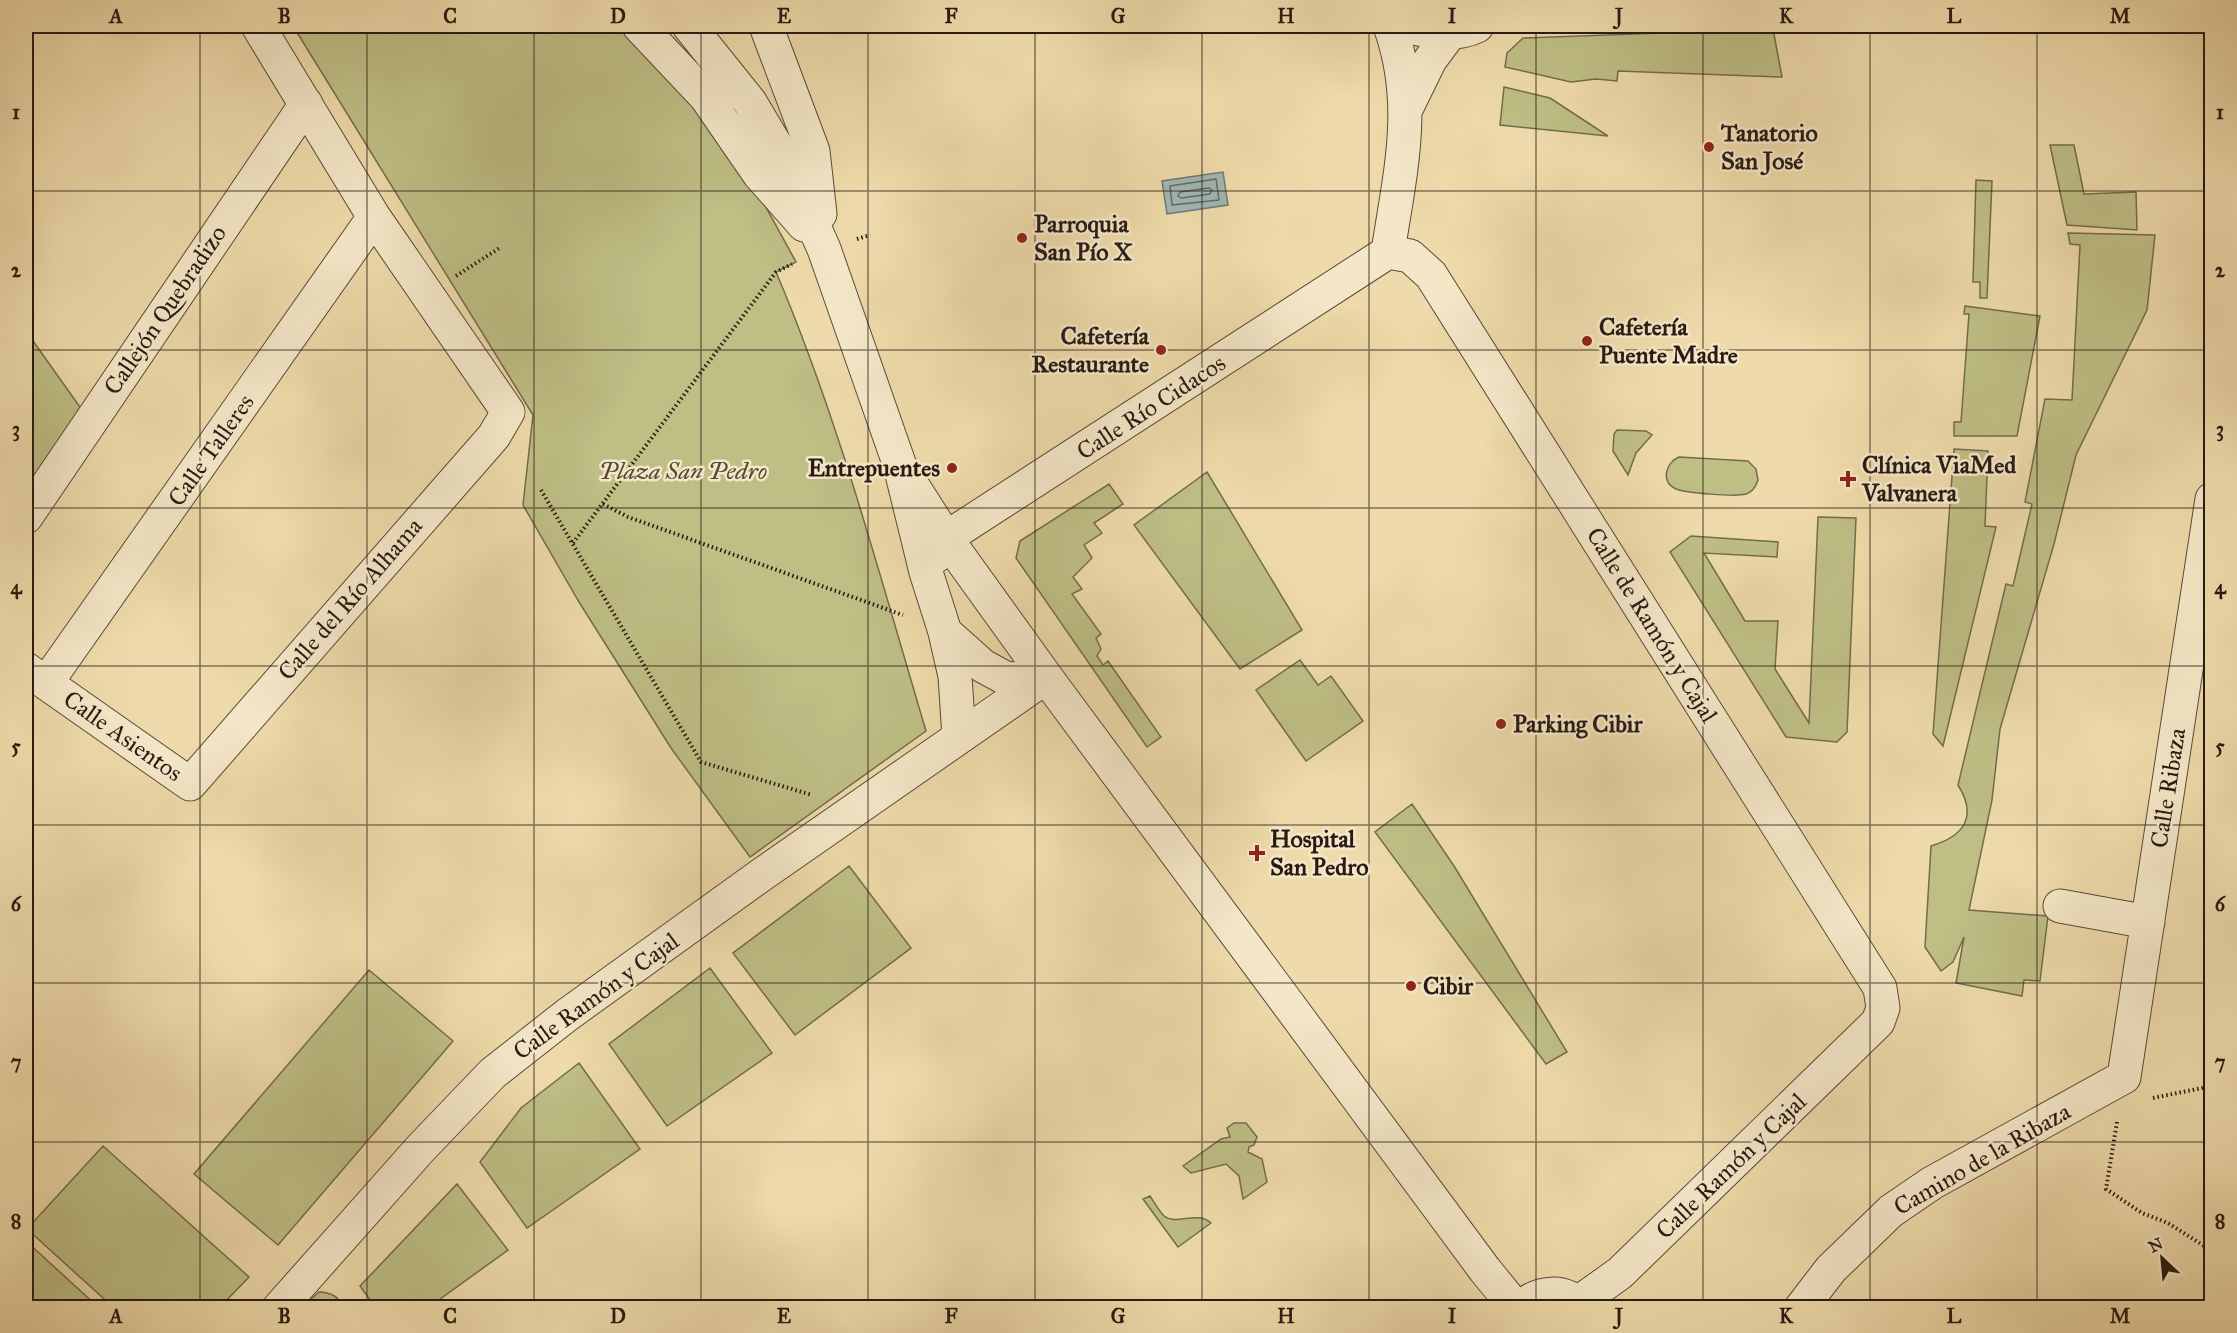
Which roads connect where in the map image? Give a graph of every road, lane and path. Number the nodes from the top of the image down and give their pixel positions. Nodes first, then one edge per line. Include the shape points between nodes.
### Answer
1 (258, 26) edge
2 (639, 26) edge
3 (689, 26) edge
4 (766, 26) edge
5 (1390, 26) edge
6 (1406, 26) edge
7 (1463, 29) edge
8 (306, 104) junction
9 (1407, 107) junction
10 (375, 217) junction
11 (501, 247) dead end
12 (824, 249) junction
13 (1388, 252) junction
14 (455, 276) dead end
15 (900, 466) junction
16 (541, 490) dead end
17 (2211, 499) edge
18 (603, 504) junction
19 (26, 517) edge
20 (946, 538) junction
21 (573, 543) junction
22 (926, 573) junction
23 (945, 632) junction
24 (36, 676) edge
25 (1046, 677) junction
26 (959, 737) junction
27 (190, 784) joint
28 (841, 820) junction
29 (2060, 906) dead end
30 (2148, 922) junction
31 (1878, 1022) joint
32 (2211, 1086) edge
33 (2133, 1089) junction
34 (2211, 1251) edge
35 (1579, 1305) edge
36 (279, 1308) edge
37 (1516, 1308) edge
38 (1521, 1308) edge
39 (1801, 1308) edge

1 - 8 street
2 - 12 street via 706,97 759,174
3 - 12 street via 750,102 786,160
4 - 12 street via 813,151
5 - 9 street via 1399,50
6 - 7 street via 1427,32
7 - 9 street via 1430,60
8 - 10 street
8 - 19 street, Callejón Quebradizo
9 - 13 street
10 - 24 street, Calle Talleres
10 - 27 street, Calle del Río Alhama via 508,412 494,436
11 - 14 path
12 - 15 street
12 - 18 path via 776,272
13 - 20 street, Calle Río Cidacos
13 - 31 street, Calle de Ramón y Cajal via 1410,256 1431,275 1866,963 1880,988 1883,1008
15 - 20 street
15 - 22 street
16 - 21 path
17 - 30 street, Calle Ribaza
18 - 21 path
18 - 23 path via 628,517
20 - 22 street, Calle Río Cidacos
20 - 25 street
21 - 28 path via 701,762 820,798
22 - 23 street
23 - 25 street via 983,666 1007,679
23 - 26 street via 955,676
24 - 27 street, Calle Asientos
25 - 26 street, Calle Ramón y Cajal
25 - 37 street
26 - 28 street, Calle Ramón y Cajal
28 - 36 street, Calle Ramón y Cajal via 577,1008 493,1073
29 - 30 street
30 - 33 street, Calle Ribaza
31 - 35 street, Calle Ramón y Cajal via 1620,1273
32 - 33 path
33 - 34 path via 2106,1189 2142,1213 2168,1222
33 - 39 street, Camino de la Ribaza via 1932,1183 1891,1211 1831,1269
35 - 38 street via 1566,1296 1553,1294 1540,1295

